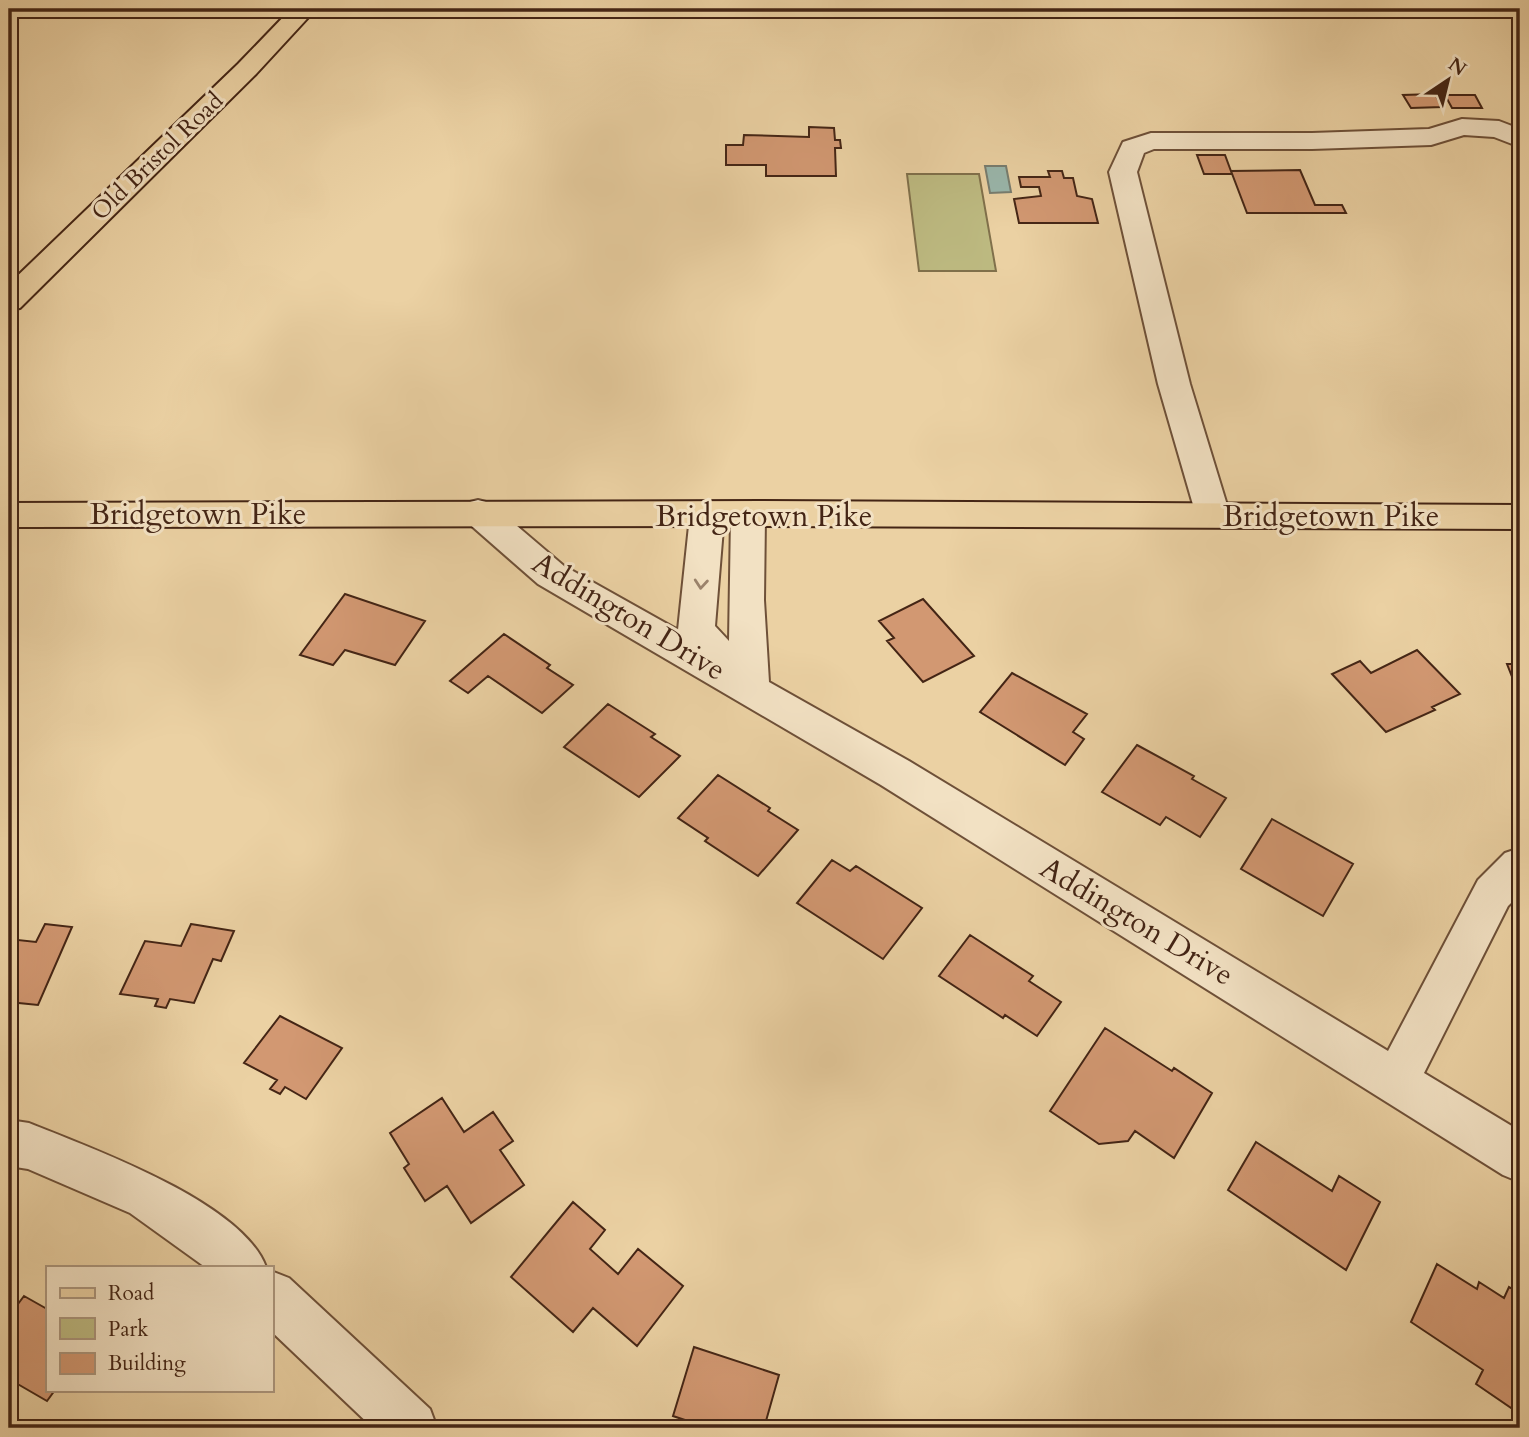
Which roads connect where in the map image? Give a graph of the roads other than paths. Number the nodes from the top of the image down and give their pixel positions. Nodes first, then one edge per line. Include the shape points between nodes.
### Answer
1 (304, 9) edge
2 (1520, 139) edge
3 (10, 298) edge
4 (478, 512) junction
5 (9, 515) edge
6 (707, 516) junction
7 (748, 516) junction
8 (1213, 516) junction
9 (1520, 517) edge
10 (750, 689) junction
11 (1520, 866) edge
12 (1397, 1080) junction
13 (9, 1143) edge
14 (1520, 1158) edge
15 (239, 1266) edge
16 (273, 1298) edge
17 (411, 1428) edge

1 - 3 main road, Old Bristol Road
2 - 8 street via 1499,130 1462,127 1431,137 1151,141 1132,148 1123,172 1174,384
4 - 5 main road, Bridgetown Pike
4 - 6 main road, Bridgetown Pike
4 - 10 street, Addington Drive via 551,575
6 - 7 main road, Bridgetown Pike
6 -> 10 street, Addington Drive via 696,630
7 - 8 main road, Bridgetown Pike
7 - 10 street, Addington Drive
8 - 9 main road, Bridgetown Pike
10 - 12 street, Addington Drive
11 - 12 street via 1493,893
12 - 14 street, Addington Drive
13 - 15 street via 29,1146 147,1196
16 - 17 street

